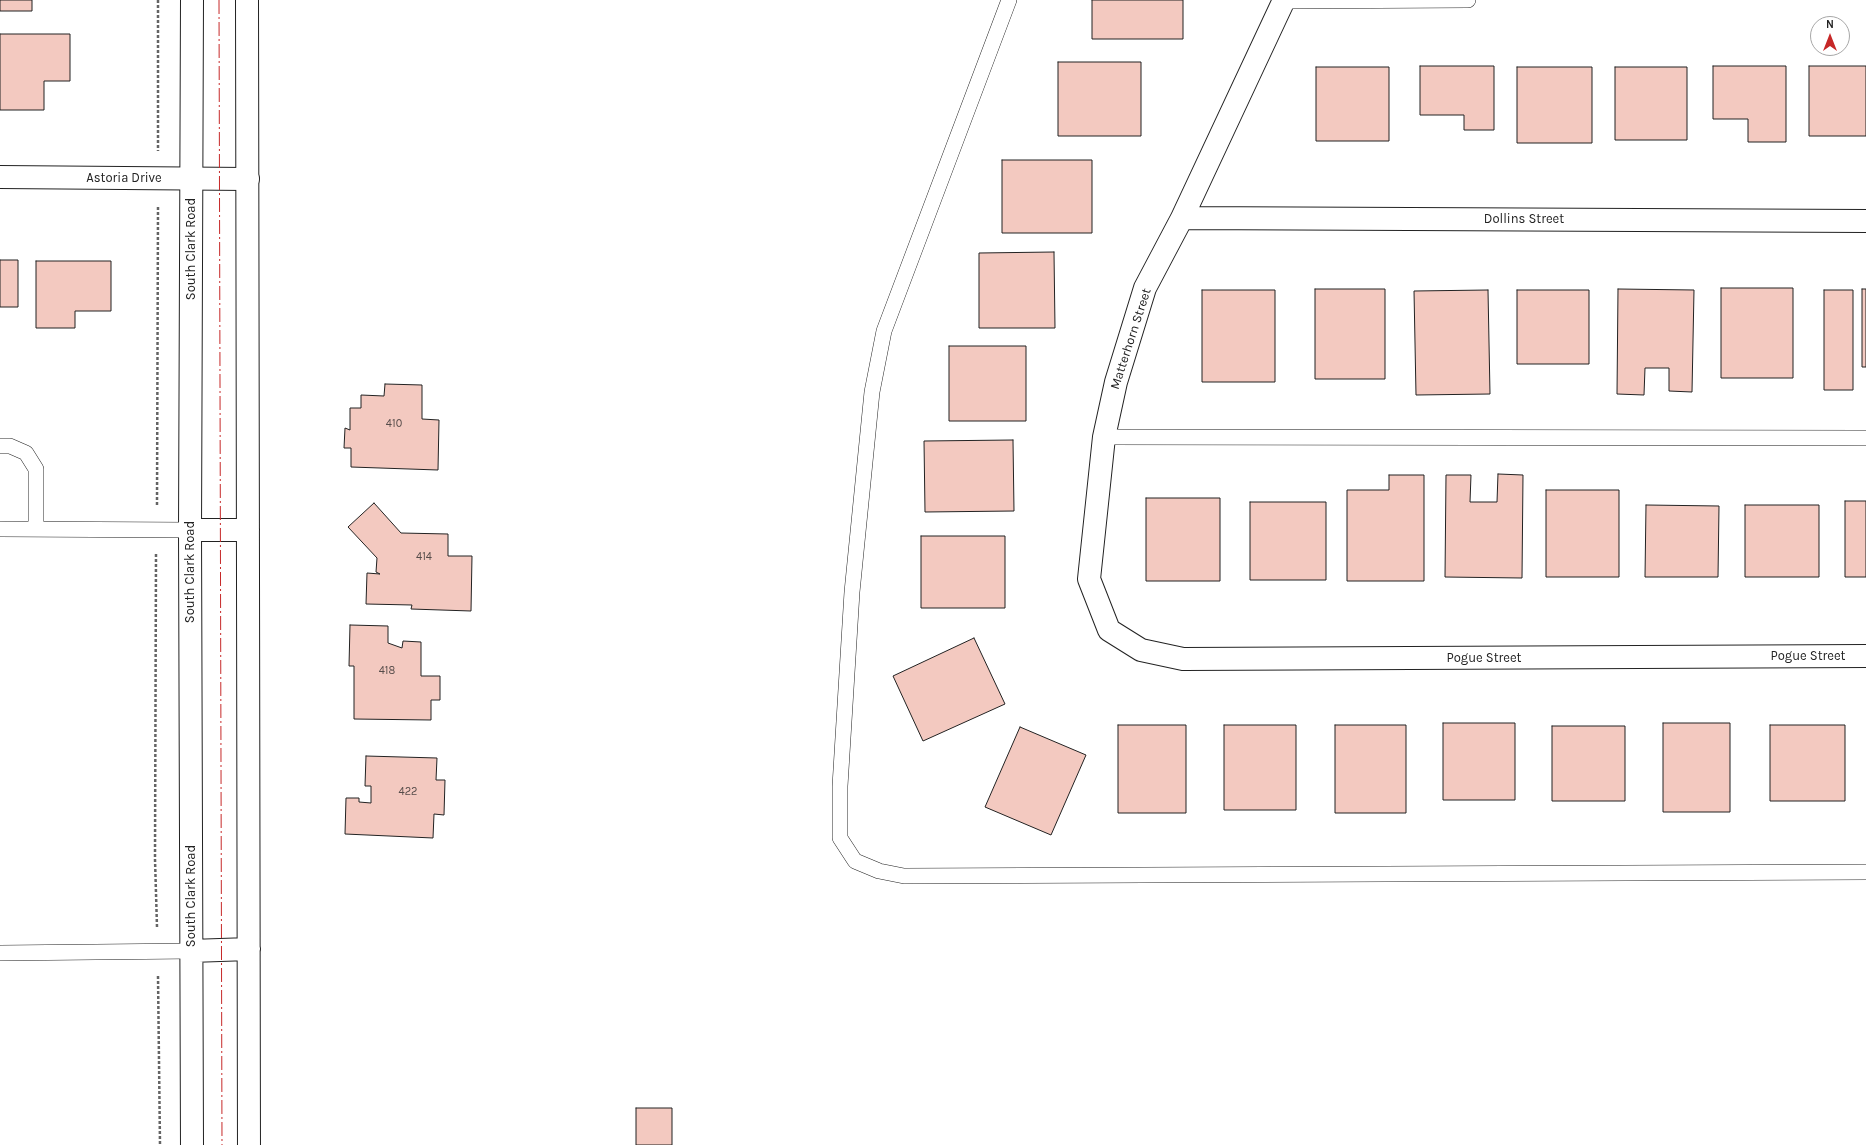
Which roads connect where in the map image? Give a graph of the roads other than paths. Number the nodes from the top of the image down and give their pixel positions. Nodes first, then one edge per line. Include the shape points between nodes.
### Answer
1 (192, 0) edge
2 (247, 0) edge
3 (1009, 0) edge
4 (1284, 0) edge
5 (1468, 0) edge
6 (0, 177) edge
7 (191, 179) junction
8 (248, 179) junction
9 (1182, 218) junction
10 (1866, 221) edge
11 (1104, 437) junction
12 (1866, 438) edge
13 (0, 446) edge
14 (0, 529) edge
15 (36, 529) junction
16 (190, 530) junction
17 (248, 530) junction
18 (1109, 630) joint
19 (1866, 656) edge
20 (1866, 872) edge
21 (248, 949) junction
22 (191, 951) junction
23 (0, 952) edge
24 (192, 1145) edge
25 (249, 1145) edge

1 - 7 main road, South Clark Road
2 - 8 main road
3 - 20 lane via 884,331 872,392 852,592 840,786 840,838 855,861 879,871 904,876
4 - 5 lane
4 - 9 main road, Matterhorn Street
6 - 7 main road, Astoria Drive
7 - 8 main road, Astoria Drive
7 - 16 main road, South Clark Road
8 - 17 main road
9 - 10 main road, Dollins Street
9 - 11 main road, Matterhorn Street via 1145,288 1116,382
11 - 12 lane
11 - 18 main road, Matterhorn Street via 1089,579
13 - 15 lane via 10,446 26,453 36,468
14 - 15 lane
15 - 16 lane
16 - 17 main road
16 - 22 main road, South Clark Road
17 - 21 main road
18 - 19 main road, Pogue Street via 1141,650 1183,659
21 - 22 main road
21 - 25 main road
22 - 23 lane
22 - 24 main road, South Clark Road

